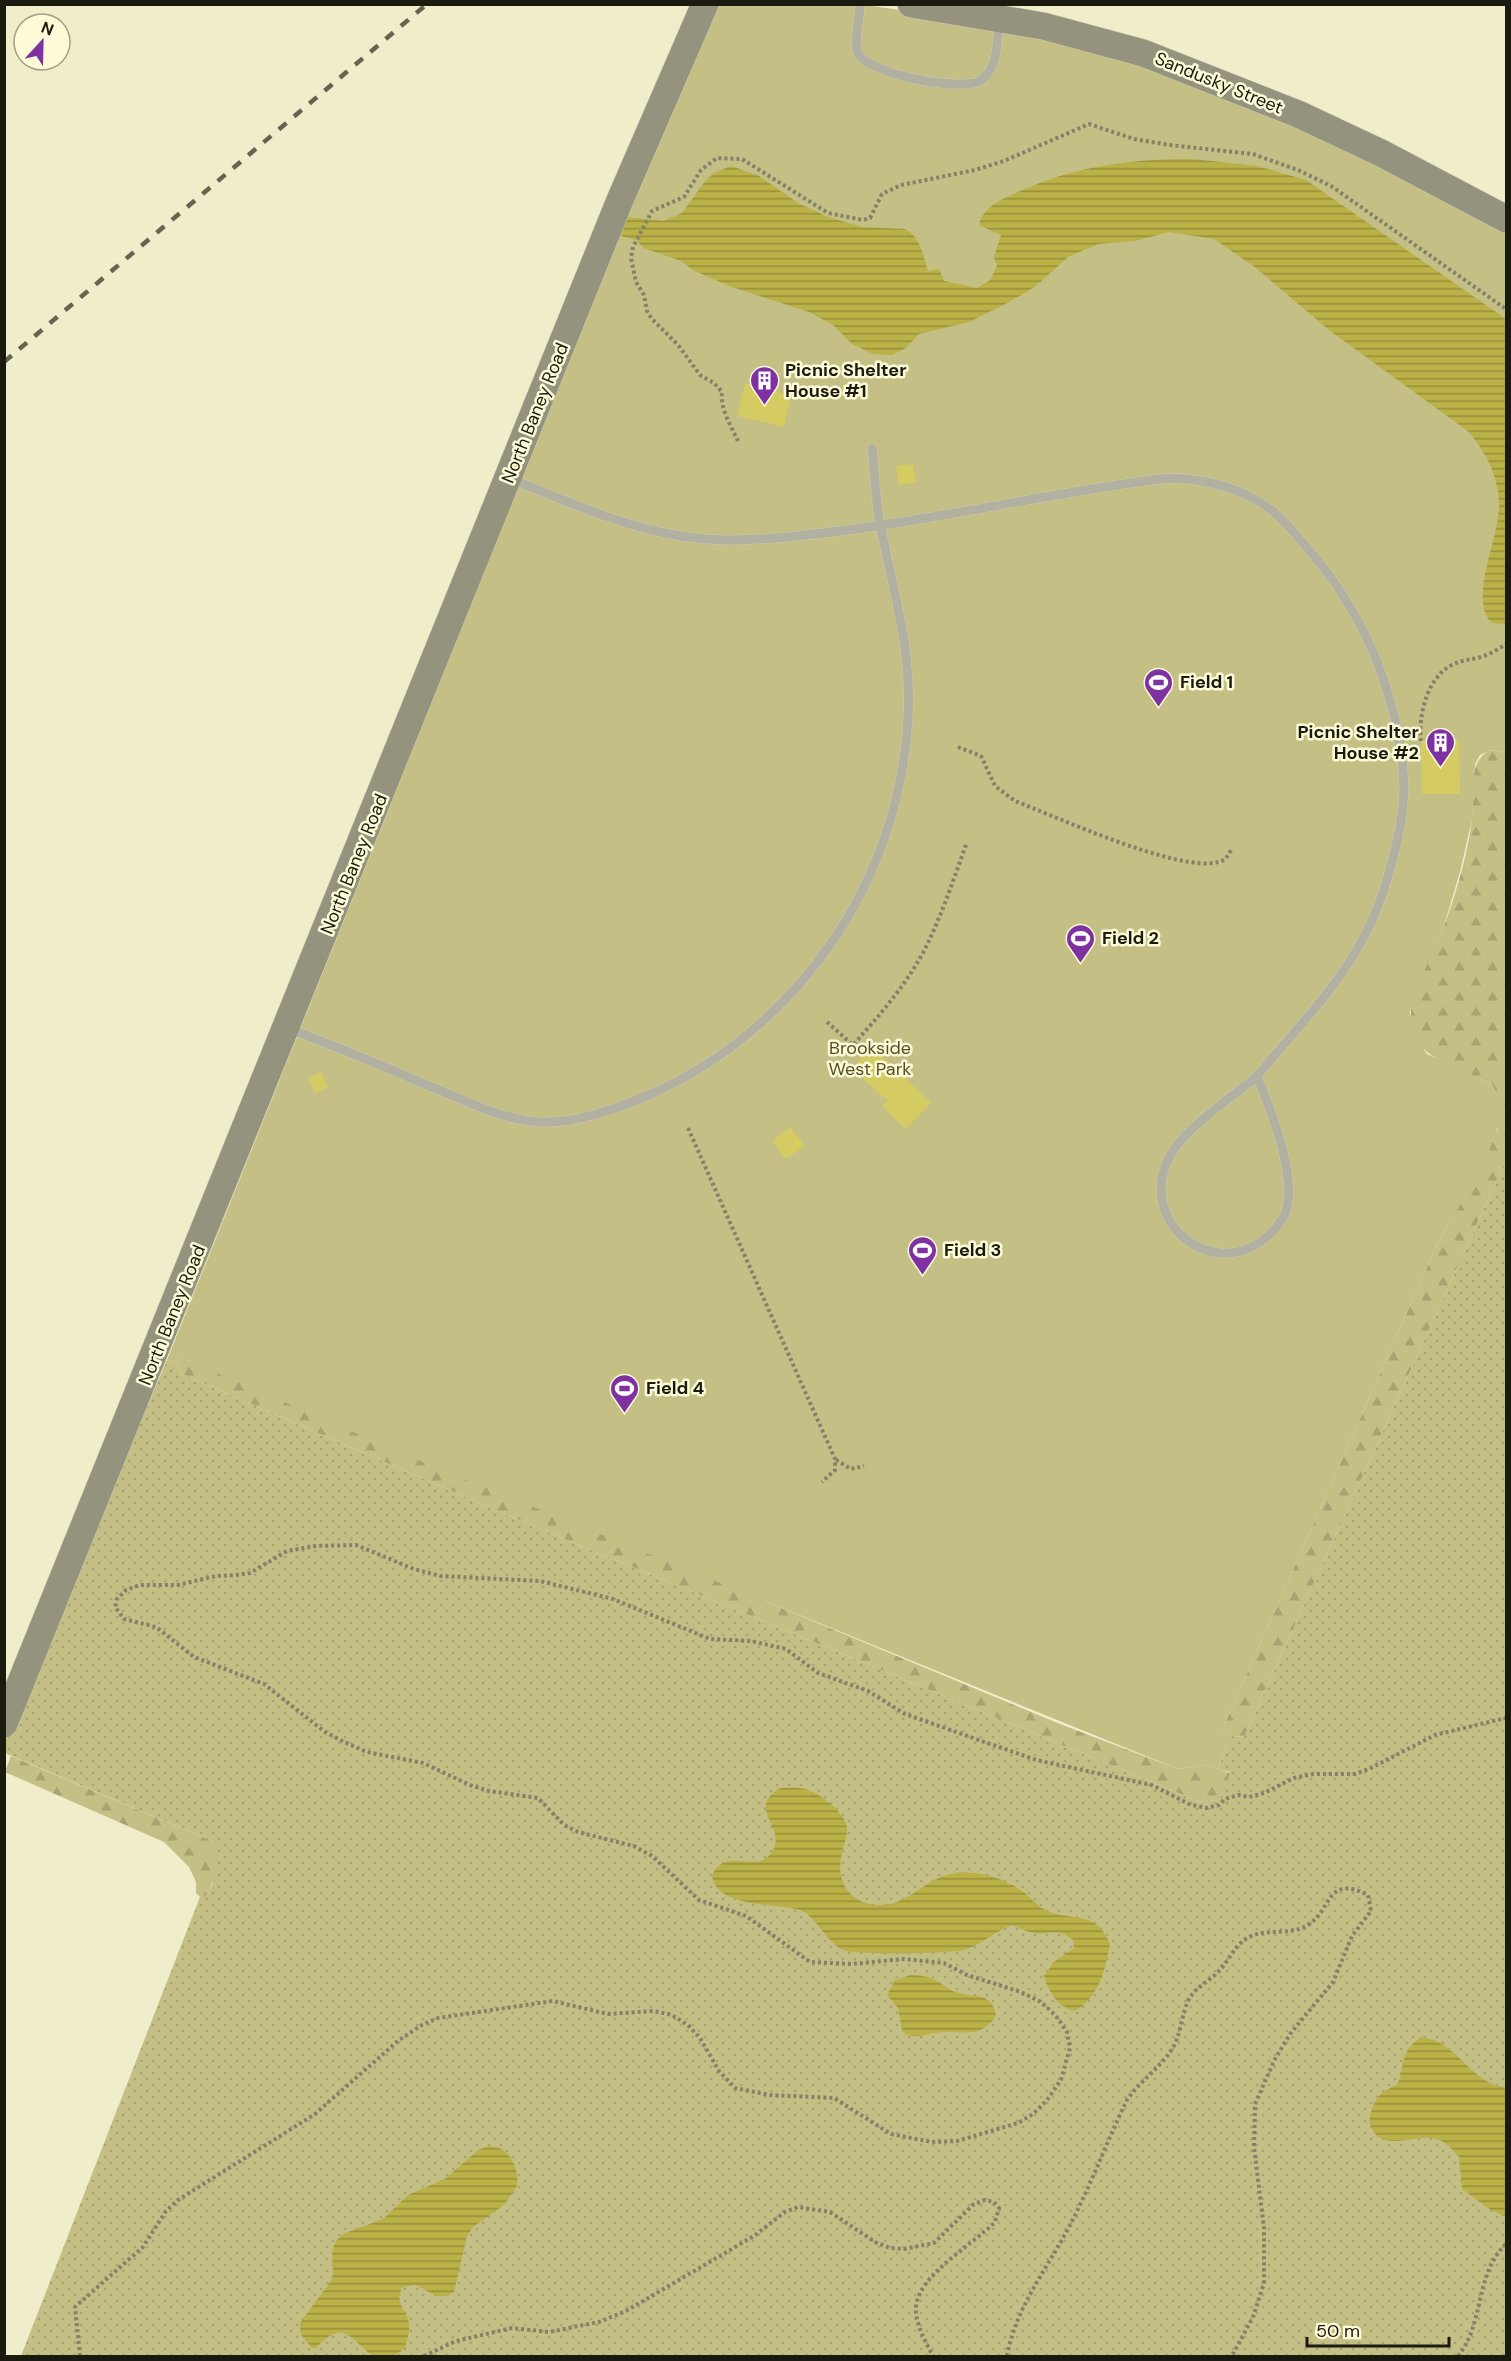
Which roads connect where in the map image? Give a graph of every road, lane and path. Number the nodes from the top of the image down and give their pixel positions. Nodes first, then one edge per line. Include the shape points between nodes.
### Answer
1 (705, 4) edge
2 (860, 4) edge
3 (911, 4) edge
4 (999, 18) junction
5 (1506, 219) edge
6 (1506, 309) edge
7 (738, 441) dead end
8 (872, 448) dead end
9 (509, 478) junction
10 (880, 526) junction
11 (1506, 644) edge
12 (1420, 741) dead end
13 (958, 747) dead end
14 (967, 842) dead end
15 (1231, 850) dead end
16 (827, 1022) dead end
17 (288, 1028) junction
18 (1257, 1076) junction
19 (688, 1128) dead end
20 (835, 1459) junction
21 (864, 1466) dead end
22 (822, 1482) dead end
23 (1506, 1718) edge
24 (4, 1724) edge
25 (1506, 2244) edge
26 (80, 2356) edge
27 (424, 2356) edge
28 (933, 2356) edge
29 (1006, 2356) edge
30 (1232, 2356) edge
31 (1458, 2356) edge

1 - 9 street, North Baney Road via 620,200
2 - 4 lane via 857,51 865,63 902,76 964,85 975,84 990,72
3 - 4 street, Sandusky Street
4 - 5 street, Sandusky Street via 1143,53 1225,84 1381,153
6 - 7 path via 1331,186 1253,154 1169,146 1089,124 994,164 901,185 882,195 870,218 863,220 828,213 742,159 717,158 701,170 684,197 647,216 631,258 647,311 700,375 722,392 722,407
8 - 10 lane
9 - 10 lane via 592,512 688,537 776,539
9 - 17 street, North Baney Road
10 - 17 lane via 906,646 908,719 902,775 877,861 844,925 802,982 762,1024 716,1057 653,1093 585,1117 541,1122 496,1112
10 - 18 lane via 1146,481 1187,478 1248,496 1268,508 1326,570 1364,631 1385,678 1403,771 1401,814 1385,888 1353,958 1334,987
11 - 12 path via 1449,666 1435,679 1422,716
13 - 15 path via 981,756 995,786 1015,801 1162,857 1217,863 1225,860
14 - 16 path via 924,951 873,1023 853,1045
17 - 24 street, North Baney Road
18 - 18 lane via 1182,1141 1161,1179 1160,1198 1175,1231 1189,1242 1219,1254 1246,1251 1258,1245 1277,1227 1287,1208 1283,1154
19 - 20 path
20 - 21 path via 851,1469
20 - 22 path via 835,1470
23 - 26 path via 1435,1735 1355,1774 1294,1778 1264,1793 1238,1795 1206,1808 1152,1785 1036,1760 905,1714 868,1691 818,1673 786,1649 751,1641 710,1639 613,1599 540,1581 440,1576 392,1562 356,1545 341,1544 287,1551 250,1573 178,1585 140,1585 126,1590 115,1607 124,1619 156,1627 194,1657 264,1684 325,1732 344,1742 367,1752 423,1763 489,1791 538,1798 564,1825 634,1846 652,1856 699,1900 746,1916 810,1962 929,1960 1022,1992 1056,2016 1067,2032 1070,2048 1061,2080 1033,2114 1018,2123 957,2141 932,2142 891,2134 834,2098 770,2095 735,2088 700,2038 672,2015 654,2011 608,2014 554,2001 438,2018 399,2040 315,2114 217,2173 166,2211 143,2247 75,2307
25 - 31 path via 1487,2271 1472,2335
27 - 28 path via 456,2342 512,2328 549,2332 599,2322 626,2311 798,2207 830,2212 875,2242 904,2249 934,2242 974,2205 985,2200 994,2202 999,2208 995,2222 925,2284 918,2297 919,2325
29 - 30 path via 1022,2309 1069,2226 1127,2100 1172,2050 1196,1990 1217,1973 1242,1942 1252,1936 1308,1925 1331,1894 1347,1888 1359,1890 1368,1895 1371,1911 1352,1936 1333,1982 1290,2034 1255,2104 1254,2147 1264,2228 1264,2283 1253,2317

